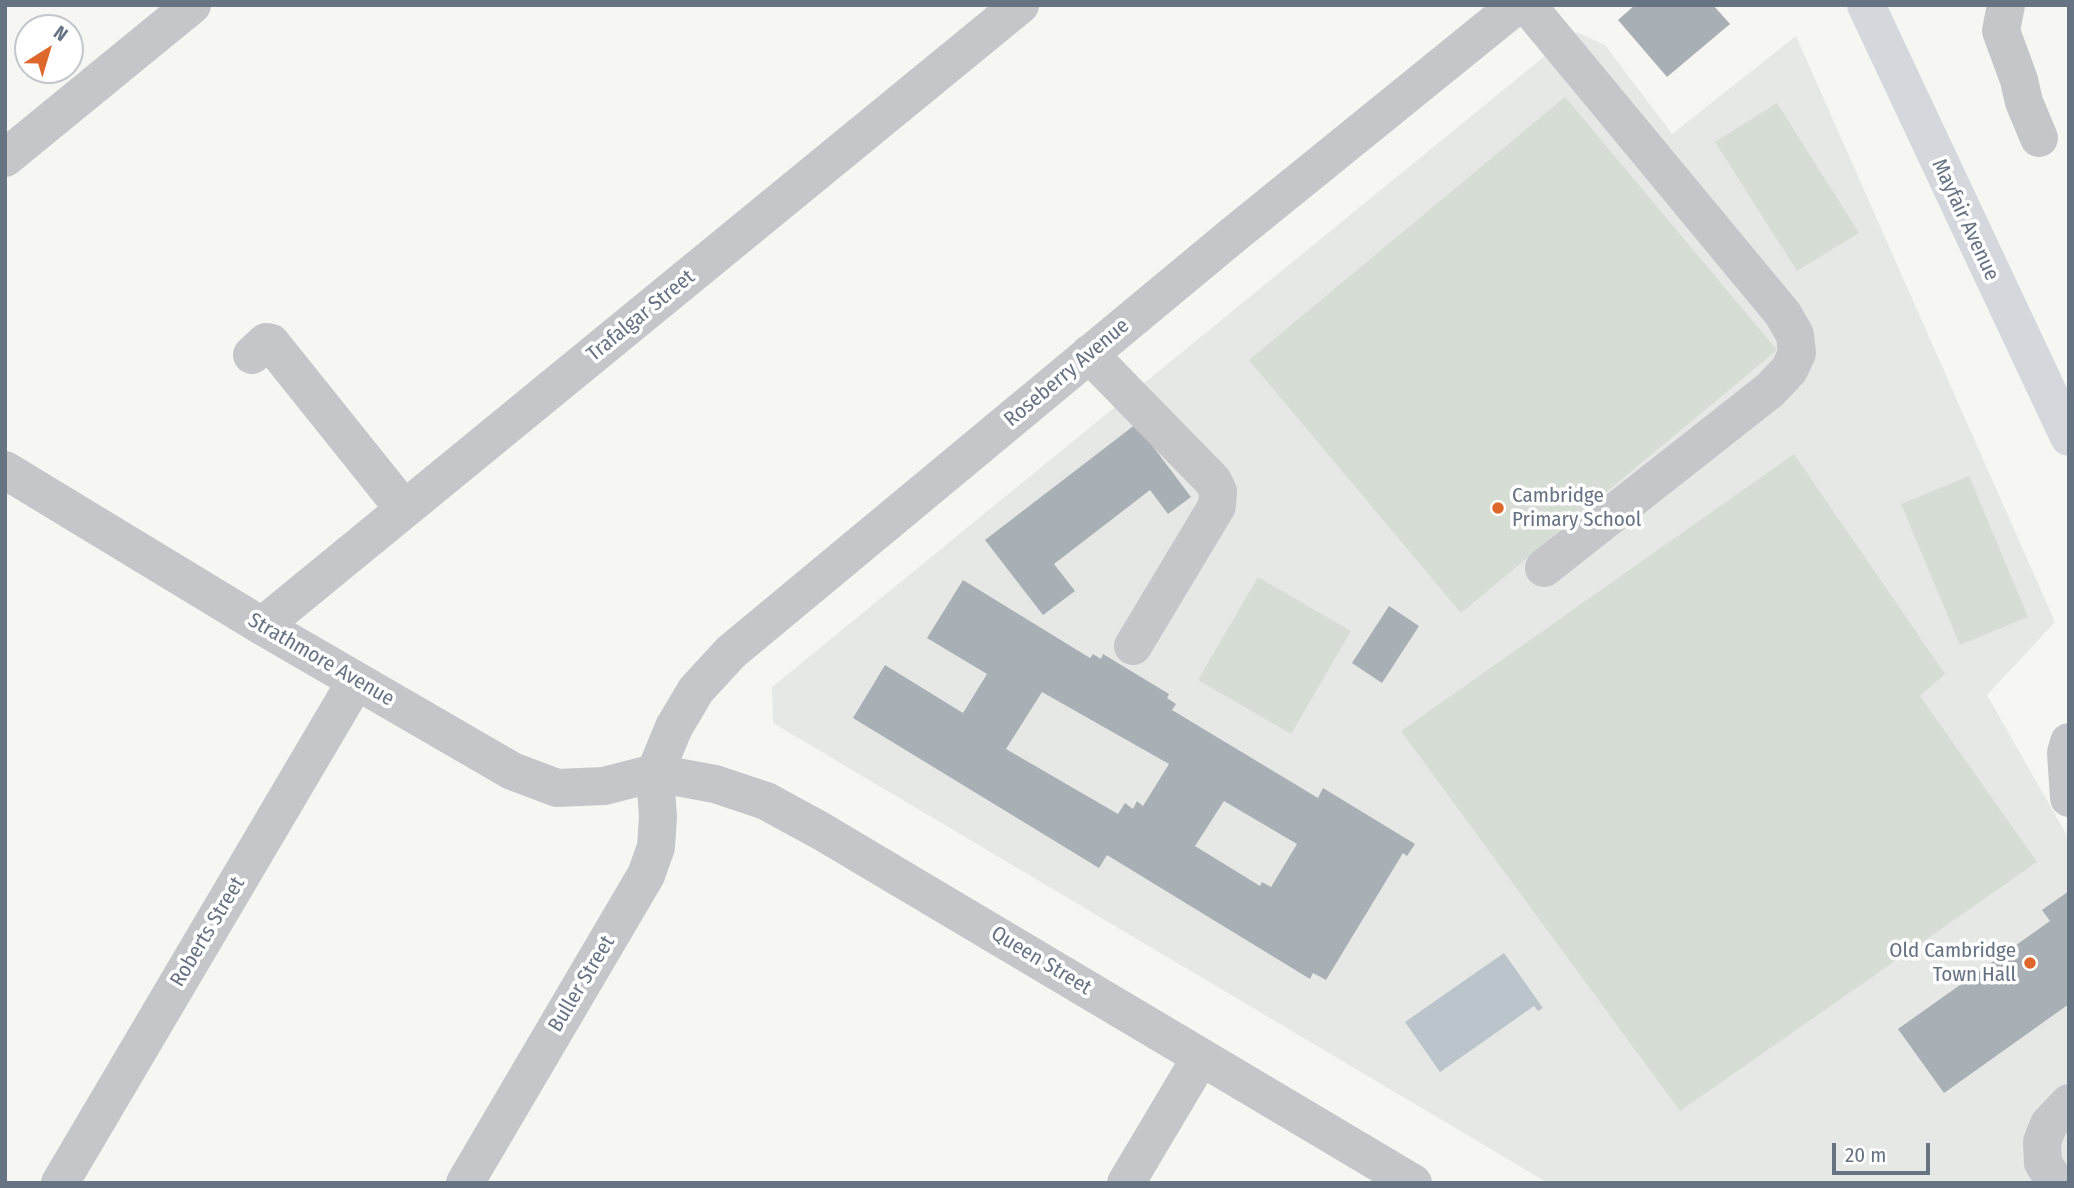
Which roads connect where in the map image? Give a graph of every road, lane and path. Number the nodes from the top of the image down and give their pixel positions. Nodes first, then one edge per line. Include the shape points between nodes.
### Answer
1 (192, 5) edge
2 (1020, 5) edge
3 (1517, 5) edge
4 (1527, 5) edge
5 (1866, 5) edge
6 (2006, 5) edge
7 (2039, 138) dead end
8 (5, 158) edge
9 (1089, 354) junction
10 (252, 355) dead end
11 (2068, 440) edge
12 (6, 473) edge
13 (404, 509) junction
14 (1544, 568) dead end
15 (262, 626) junction
16 (1133, 646) dead end
17 (356, 681) junction
18 (2069, 742) edge
19 (655, 773) junction
20 (2069, 798) edge
21 (1201, 1057) junction
22 (2069, 1103) edge
23 (60, 1183) edge
24 (465, 1183) edge
25 (1126, 1183) edge
26 (1413, 1183) edge
27 (2056, 1183) edge

1 - 8 street
2 - 13 street, Trafalgar Street
3 - 9 street, Roseberry Avenue
4 - 14 street via 1783,314 1795,335 1797,353 1790,370 1770,390
5 - 11 main road, Mayfair Avenue
6 - 7 street via 2001,32
9 - 16 street via 1218,491 1217,506
9 - 19 street, Roseberry Avenue via 731,652 696,690
10 - 13 street via 266,342 271,343
12 - 15 street, Strathmore Avenue
13 - 15 street, Trafalgar Street
15 - 17 street, Strathmore Avenue
17 - 19 street, Strathmore Avenue via 512,771 557,788 604,786
17 - 23 street, Roberts Street
18 - 20 street
19 - 21 street, Queen Street via 715,784 766,801
19 - 24 street, Buller Street via 656,847 646,875
21 - 25 street
21 - 26 street, Queen Street
22 - 27 street via 2049,1124 2042,1142 2043,1163

